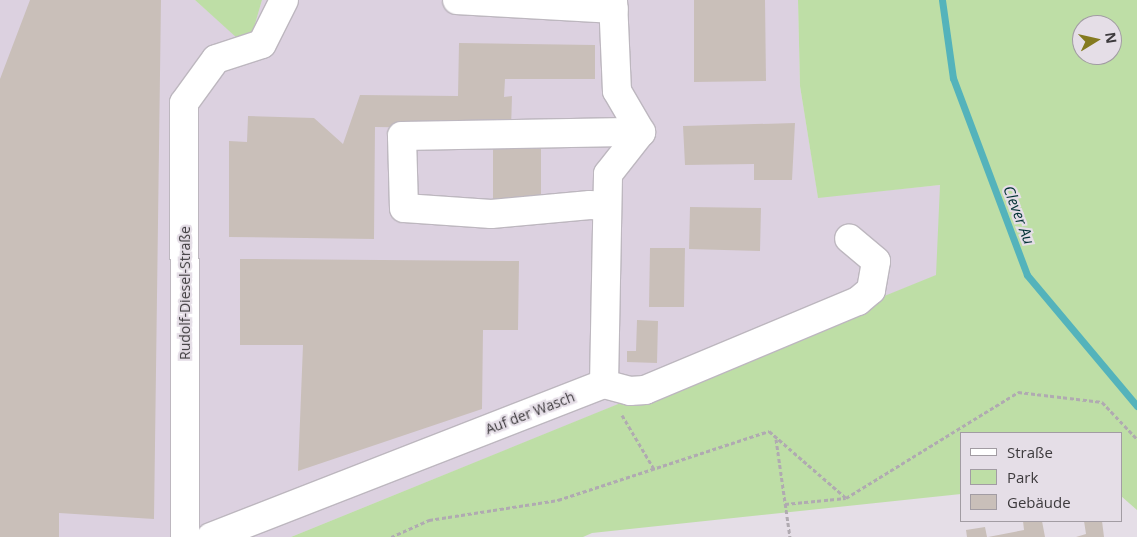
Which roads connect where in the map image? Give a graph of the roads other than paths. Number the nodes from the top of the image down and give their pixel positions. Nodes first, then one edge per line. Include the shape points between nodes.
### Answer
1 (284, 0) edge
2 (457, 0) edge
3 (613, 5) edge
4 (641, 132) junction
5 (607, 206) junction
6 (849, 238) dead end
7 (604, 384) junction
8 (185, 537) edge
9 (211, 537) edge

1 - 8 street, Rudolf-Diesel-Straße via 262,44 216,59 184,103
2 - 3 street
3 - 4 street via 617,92
4 - 5 street via 608,174
4 - 5 street via 402,136 404,208 491,214
5 - 7 street
6 - 7 street via 876,261 871,290 858,301 645,390 630,391
7 - 9 street, Auf der Wasch

